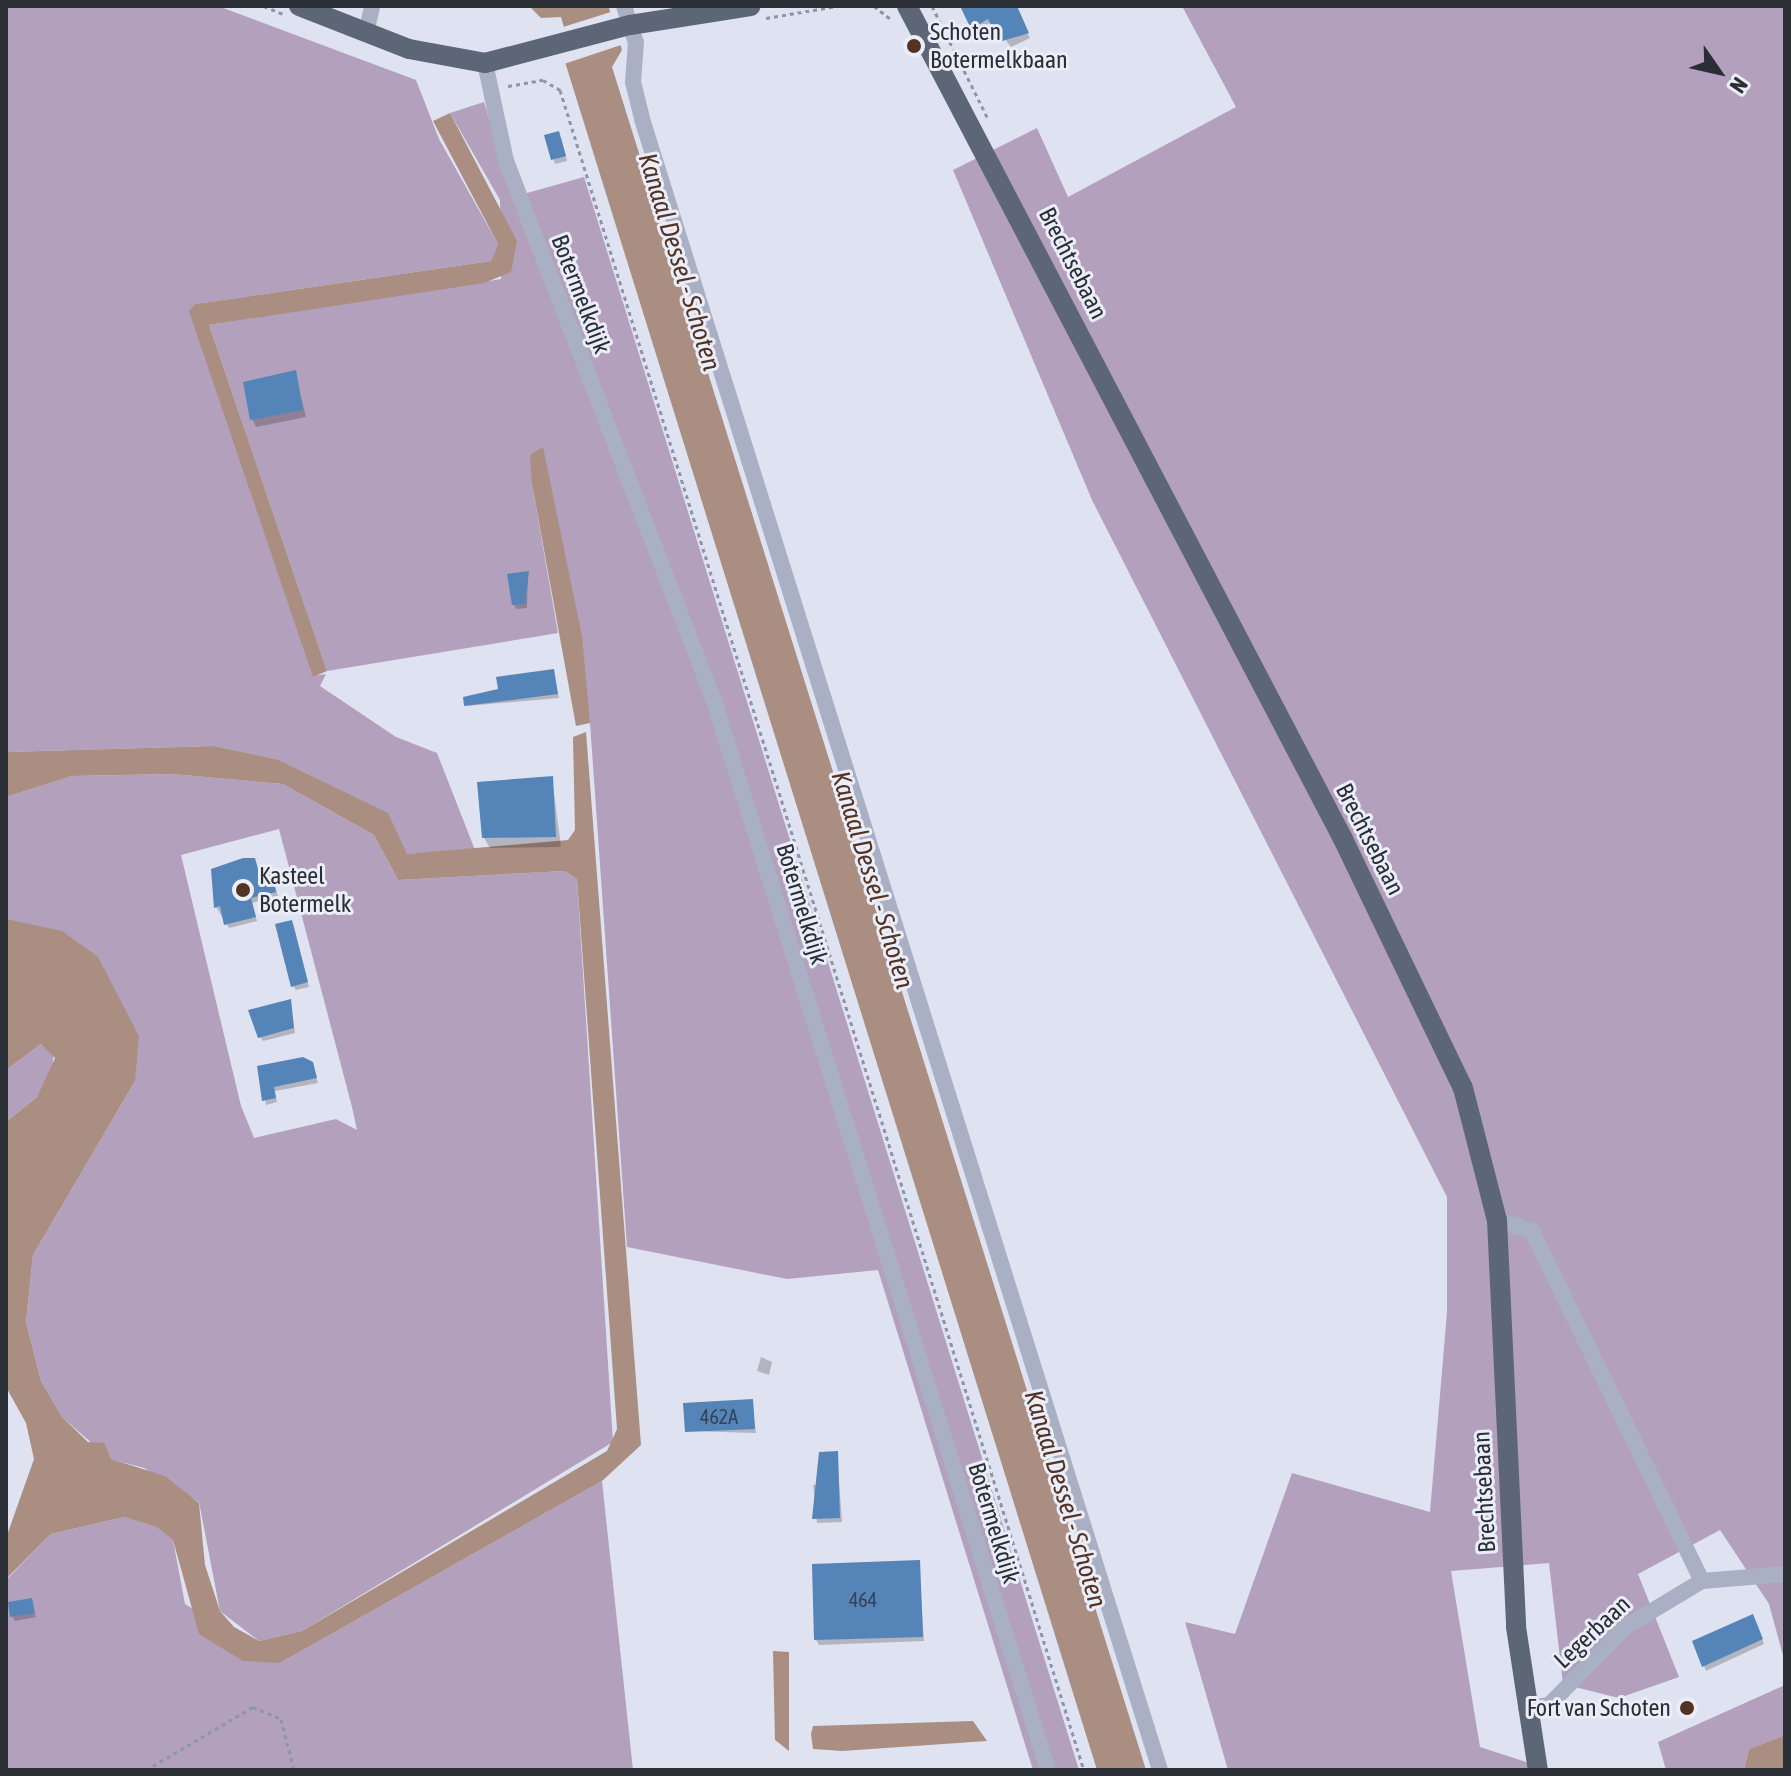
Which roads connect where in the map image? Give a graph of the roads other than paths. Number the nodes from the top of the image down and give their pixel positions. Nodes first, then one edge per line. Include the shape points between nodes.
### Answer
1 (299, 6) edge
2 (372, 6) edge
3 (751, 6) edge
4 (899, 13) edge
5 (624, 20) edge
6 (366, 33) junction
7 (485, 63) junction
8 (1497, 1220) junction
9 (1785, 1574) edge
10 (1702, 1581) junction
11 (1526, 1708) junction
12 (1048, 1770) edge
13 (1160, 1770) edge
14 (1538, 1770) edge

1 - 6 main road
2 - 6 street
3 - 5 main road
4 - 8 main road, Brechtsebaan via 1356,867 1463,1088
5 - 7 main road via 541,52
5 - 13 street via 642,119
6 - 7 main road via 429,55
7 - 12 street, Botermelkdijk via 506,161 714,701
8 - 10 street via 1532,1231
8 - 11 main road, Brechtsebaan
9 - 10 street, Legerbaan
10 - 11 street, Legerbaan via 1627,1626 1549,1705
11 - 14 main road, Brechtsebaan

